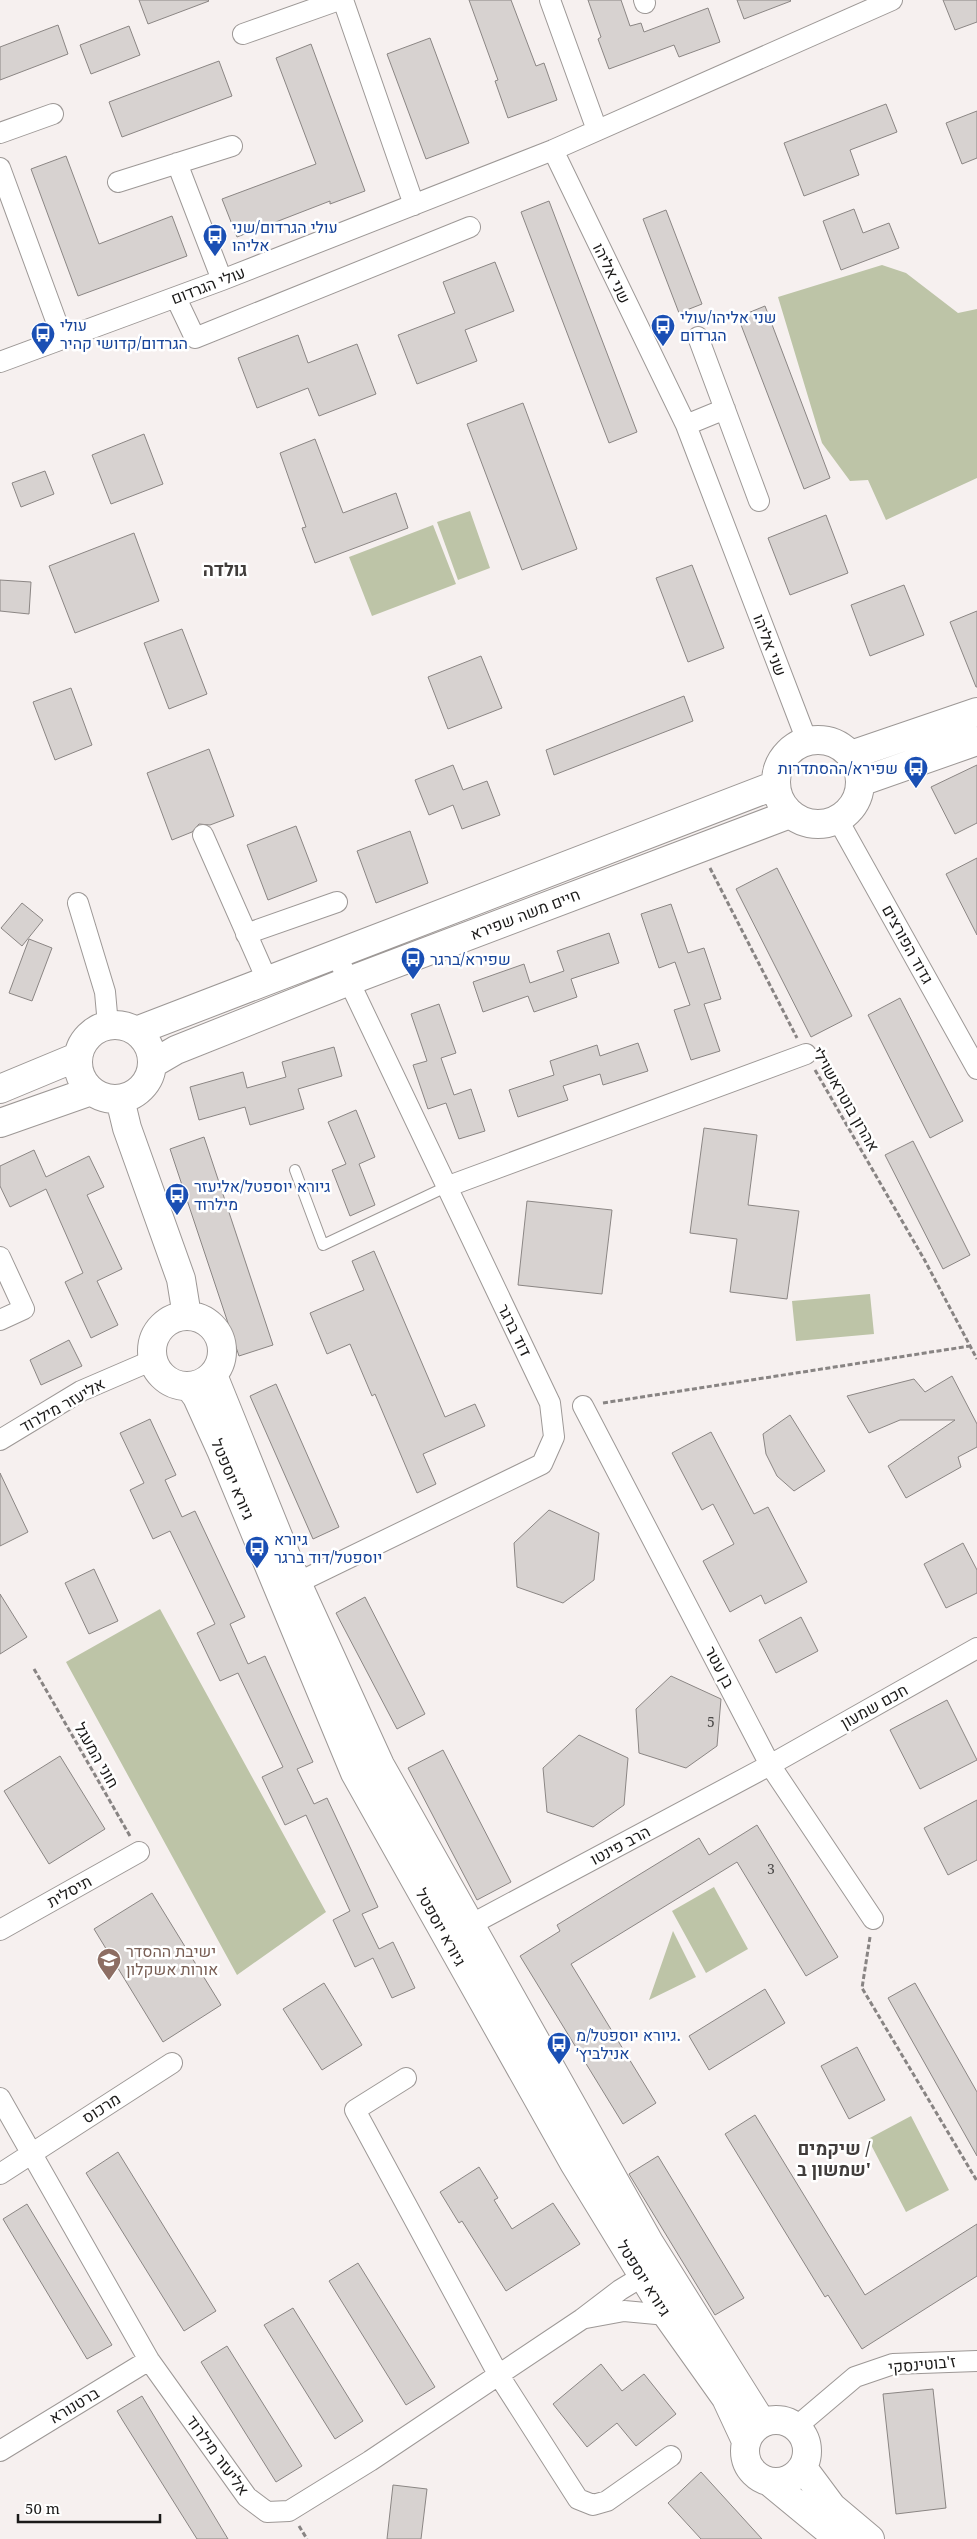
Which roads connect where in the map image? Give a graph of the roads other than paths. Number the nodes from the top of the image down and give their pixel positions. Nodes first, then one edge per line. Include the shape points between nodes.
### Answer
1 (341, 0) edge
2 (550, 0) edge
3 (892, 0) edge
4 (243, 34) dead end
5 (53, 114) dead end
6 (597, 130) junction
7 (0, 133) edge
8 (232, 146) dead end
9 (553, 150) junction
10 (177, 163) junction
11 (0, 168) edge
12 (118, 182) dead end
13 (414, 205) junction
14 (470, 228) dead end
15 (222, 280) junction
16 (176, 298) junction
17 (62, 337) junction
18 (698, 337) dead end
19 (0, 362) edge
20 (725, 408) junction
21 (686, 425) junction
22 (759, 501) dead end
23 (977, 712) edge
24 (807, 741) junction
25 (977, 741) edge
26 (851, 755) junction
27 (860, 782) junction
28 (776, 786) junction
29 (790, 814) junction
30 (838, 820) junction
31 (203, 835) dead end
32 (337, 902) dead end
33 (78, 903) dead end
34 (246, 934) junction
35 (336, 954) junction
36 (267, 980) junction
37 (349, 981) junction
38 (108, 1025) junction
39 (136, 1031) junction
40 (806, 1054) road end
41 (78, 1057) junction
42 (152, 1064) junction
43 (977, 1069) edge
44 (0, 1089) edge
45 (91, 1091) junction
46 (120, 1099) junction
47 (0, 1123) edge
48 (295, 1170) dead end
49 (446, 1187) junction
50 (0, 1258) edge
51 (187, 1316) junction
52 (0, 1320) edge
53 (154, 1360) junction
54 (214, 1375) junction
55 (189, 1386) junction
56 (583, 1406) road end
57 (0, 1440) edge
58 (297, 1583) junction
59 (977, 1648) edge
60 (770, 1764) junction
61 (139, 1852) road end
62 (873, 1919) road end
63 (470, 1925) junction
64 (0, 1930) edge
65 (172, 2063) dead end
66 (406, 2078) dead end
67 (0, 2098) edge
68 (31, 2153) junction
69 (0, 2174) edge
70 (655, 2275) junction
71 (667, 2315) junction
72 (582, 2320) junction
73 (149, 2360) junction
74 (977, 2361) edge
75 (498, 2374) junction
76 (796, 2427) junction
77 (754, 2432) junction
78 (0, 2451) edge
79 (671, 2456) dead end
80 (803, 2468) junction
81 (771, 2482) junction
82 (839, 2539) edge
83 (870, 2539) edge

1 - 4 street
1 - 13 street
2 - 6 street
3 - 6 street
5 - 7 street
6 - 9 street
8 - 10 street
9 - 13 street, עולי הגרדום
9 - 21 street, שני אליהו
10 - 12 street
10 - 15 street
11 - 17 street
13 - 15 street, עולי הגרדום
14 - 16 street via 195,338
15 - 16 street, עולי הגרדום
16 - 17 street, עולי הגרדום
17 - 19 street, עולי הגרדום
18 - 20 street
20 - 21 street
20 - 22 street
21 - 24 street, שני אליהו
23 - 26 street
24 - 26 street via 831,742
24 - 28 street via 787,753 780,763
25 - 27 street
26 - 27 street
27 - 30 street via 855,804
28 - 29 street via 780,801
28 - 35 street, חיים משה שפירא
29 - 30 street via 813,825
29 - 37 street, חיים משה שפירא
30 - 43 street, גדוד הפורצים
31 - 34 street
32 - 34 street
33 - 38 street via 105,992
34 - 36 street
35 - 36 street, חיים משה שפירא
35 - 37 street, דוד ברגר
36 - 39 street, חיים משה שפירא
37 - 42 street, חיים משה שפירא via 176,1050
37 - 49 street, דוד ברגר
38 - 39 street via 127,1026
38 - 41 street via 84,1040
39 - 42 street via 148,1045
40 - 49 street
41 - 44 street
41 - 45 street via 80,1076
42 - 46 street via 142,1087
45 - 46 street via 105,1098
45 - 47 street
46 - 51 street via 127,1128 181,1279
48 - 49 lane via 322,1245
49 - 58 street, דוד ברגר via 550,1403 554,1438 542,1464
50 - 52 street via 24,1309
51 - 53 street via 167,1322 159,1330 152,1350
51 - 54 street via 208,1323 221,1342 221,1359
53 - 55 street via 163,1377
53 - 57 street, אליעזר מילרוד via 81,1391
54 - 55 street
54 - 58 street, גיורא יוספטל
55 - 70 street, גיורא יוספטל via 221,1450 356,1773 574,2163
56 - 60 street, בן עטר
58 - 63 street, גיורא יוספטל via 380,1765
59 - 60 street, חכם שמעון
60 - 62 street, בן עטר
60 - 63 street, הרב פינטו
61 - 64 street, תיסלית
63 - 70 street, גיורא יוספטל
65 - 68 street, מרכוס
66 - 75 street via 355,2110
67 - 68 street, אליעזר מילרוד
68 - 69 street, מרכוס
68 - 73 street, אליעזר מילרוד
70 - 71 street, גיורא יוספטל
70 - 72 street, אליעזר מילרוד via 620,2290
70 - 77 street, גיורא יוספטל
71 - 72 street, אליעזר מילרוד via 624,2311
71 - 77 street, גיורא יוספטל
72 - 75 street, אליעזר מילרוד
73 - 75 street, אליעזר מילרוד via 247,2497 267,2512 289,2511 370,2461
73 - 78 street, ברטנורא
74 - 76 street, ז'בוטינסקי via 893,2364 855,2377
75 - 79 street via 578,2499 593,2505 607,2501
76 - 77 street via 780,2420
76 - 80 street via 806,2442
77 - 81 street via 745,2460 755,2475
80 - 81 street via 789,2480
80 - 83 street via 832,2506
81 - 82 street

